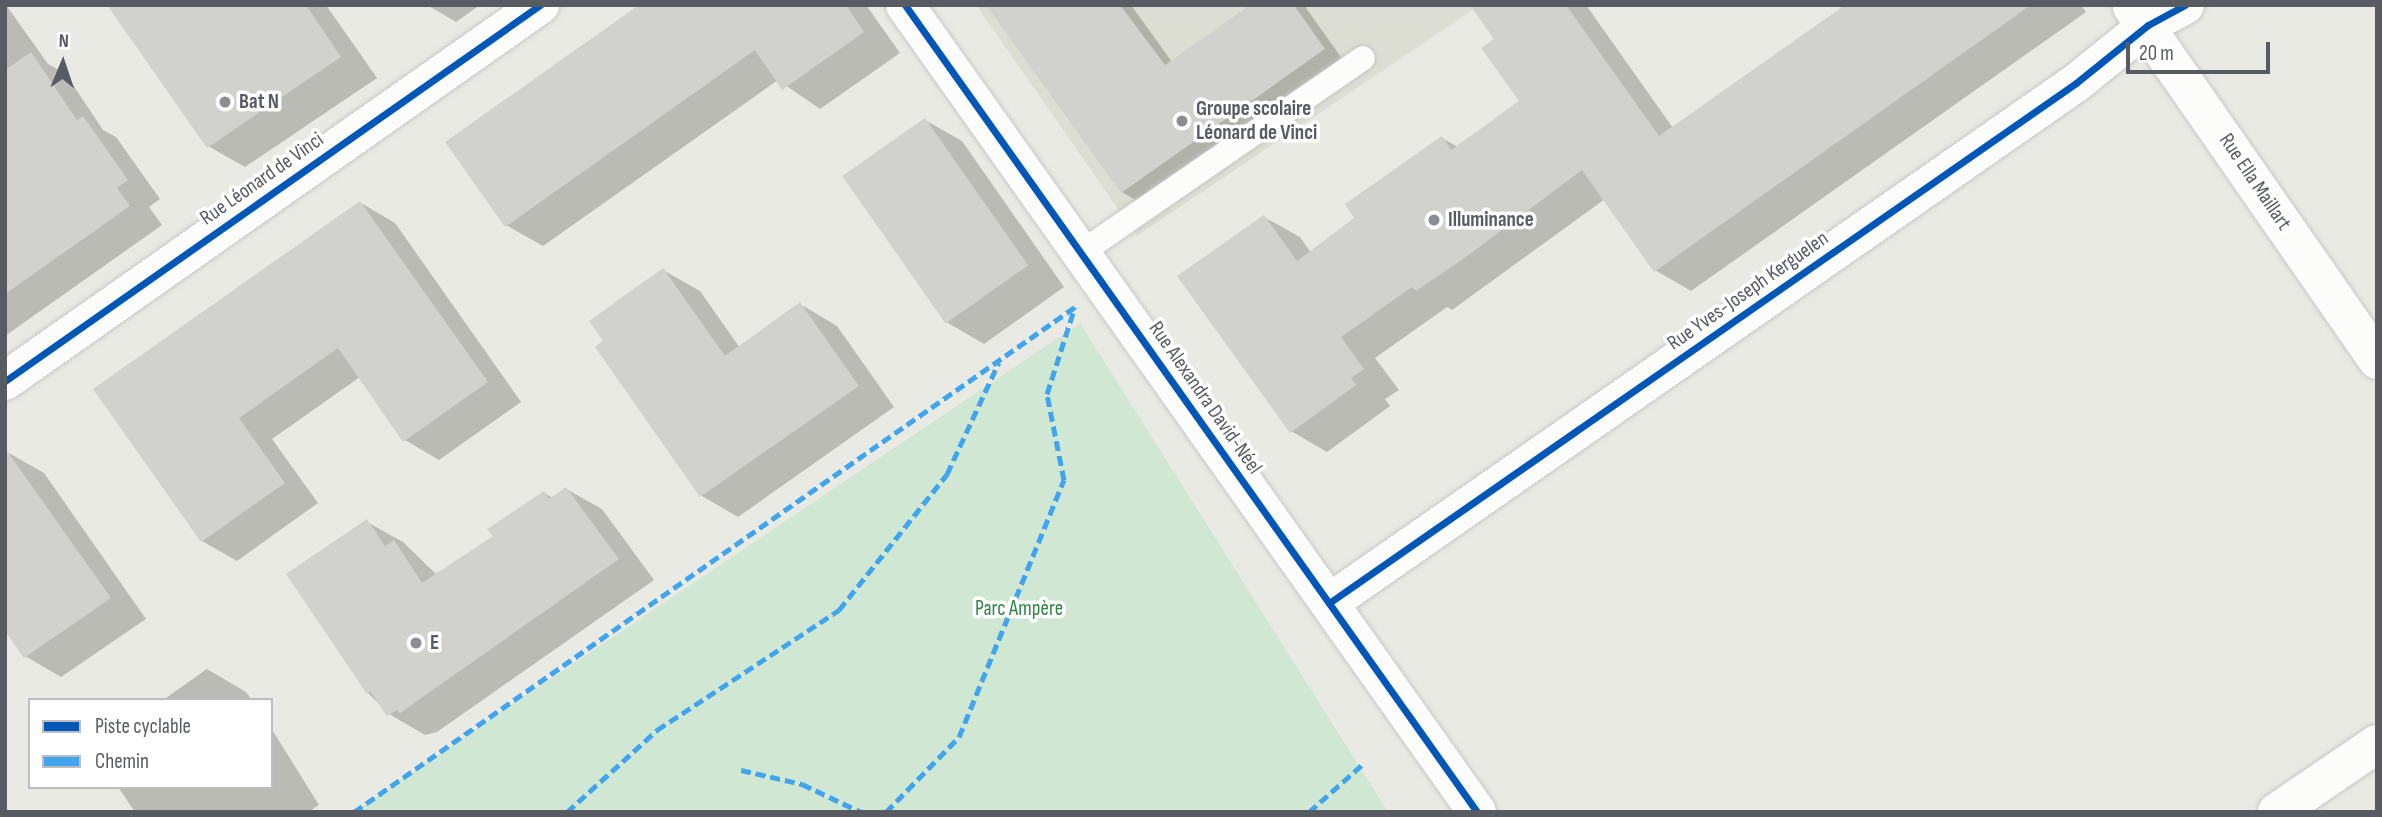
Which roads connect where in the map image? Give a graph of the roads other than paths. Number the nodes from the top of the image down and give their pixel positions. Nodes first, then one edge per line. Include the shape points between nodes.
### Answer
1 (540, 5) edge
2 (905, 5) edge
3 (2185, 5) edge
4 (2139, 15) edge
5 (1363, 58) dead end
6 (1082, 252) junction
7 (2377, 360) edge
8 (5, 381) edge
9 (1329, 603) junction
10 (2377, 744) edge
11 (1476, 812) edge
12 (2277, 812) edge

1 - 8 street, Rue Léonard de Vinci
2 - 6 street, Rue Alexandra David-Néel
3 - 4 street, Rue Yves-Joseph Kerguelen
4 - 7 street, Rue Ella Maillart
4 - 9 street, Rue Yves-Joseph Kerguelen via 2076,83
5 - 6 lane
6 - 9 street, Rue Alexandra David-Néel
9 - 11 street, Rue Alexandra David-Néel
10 - 12 street

